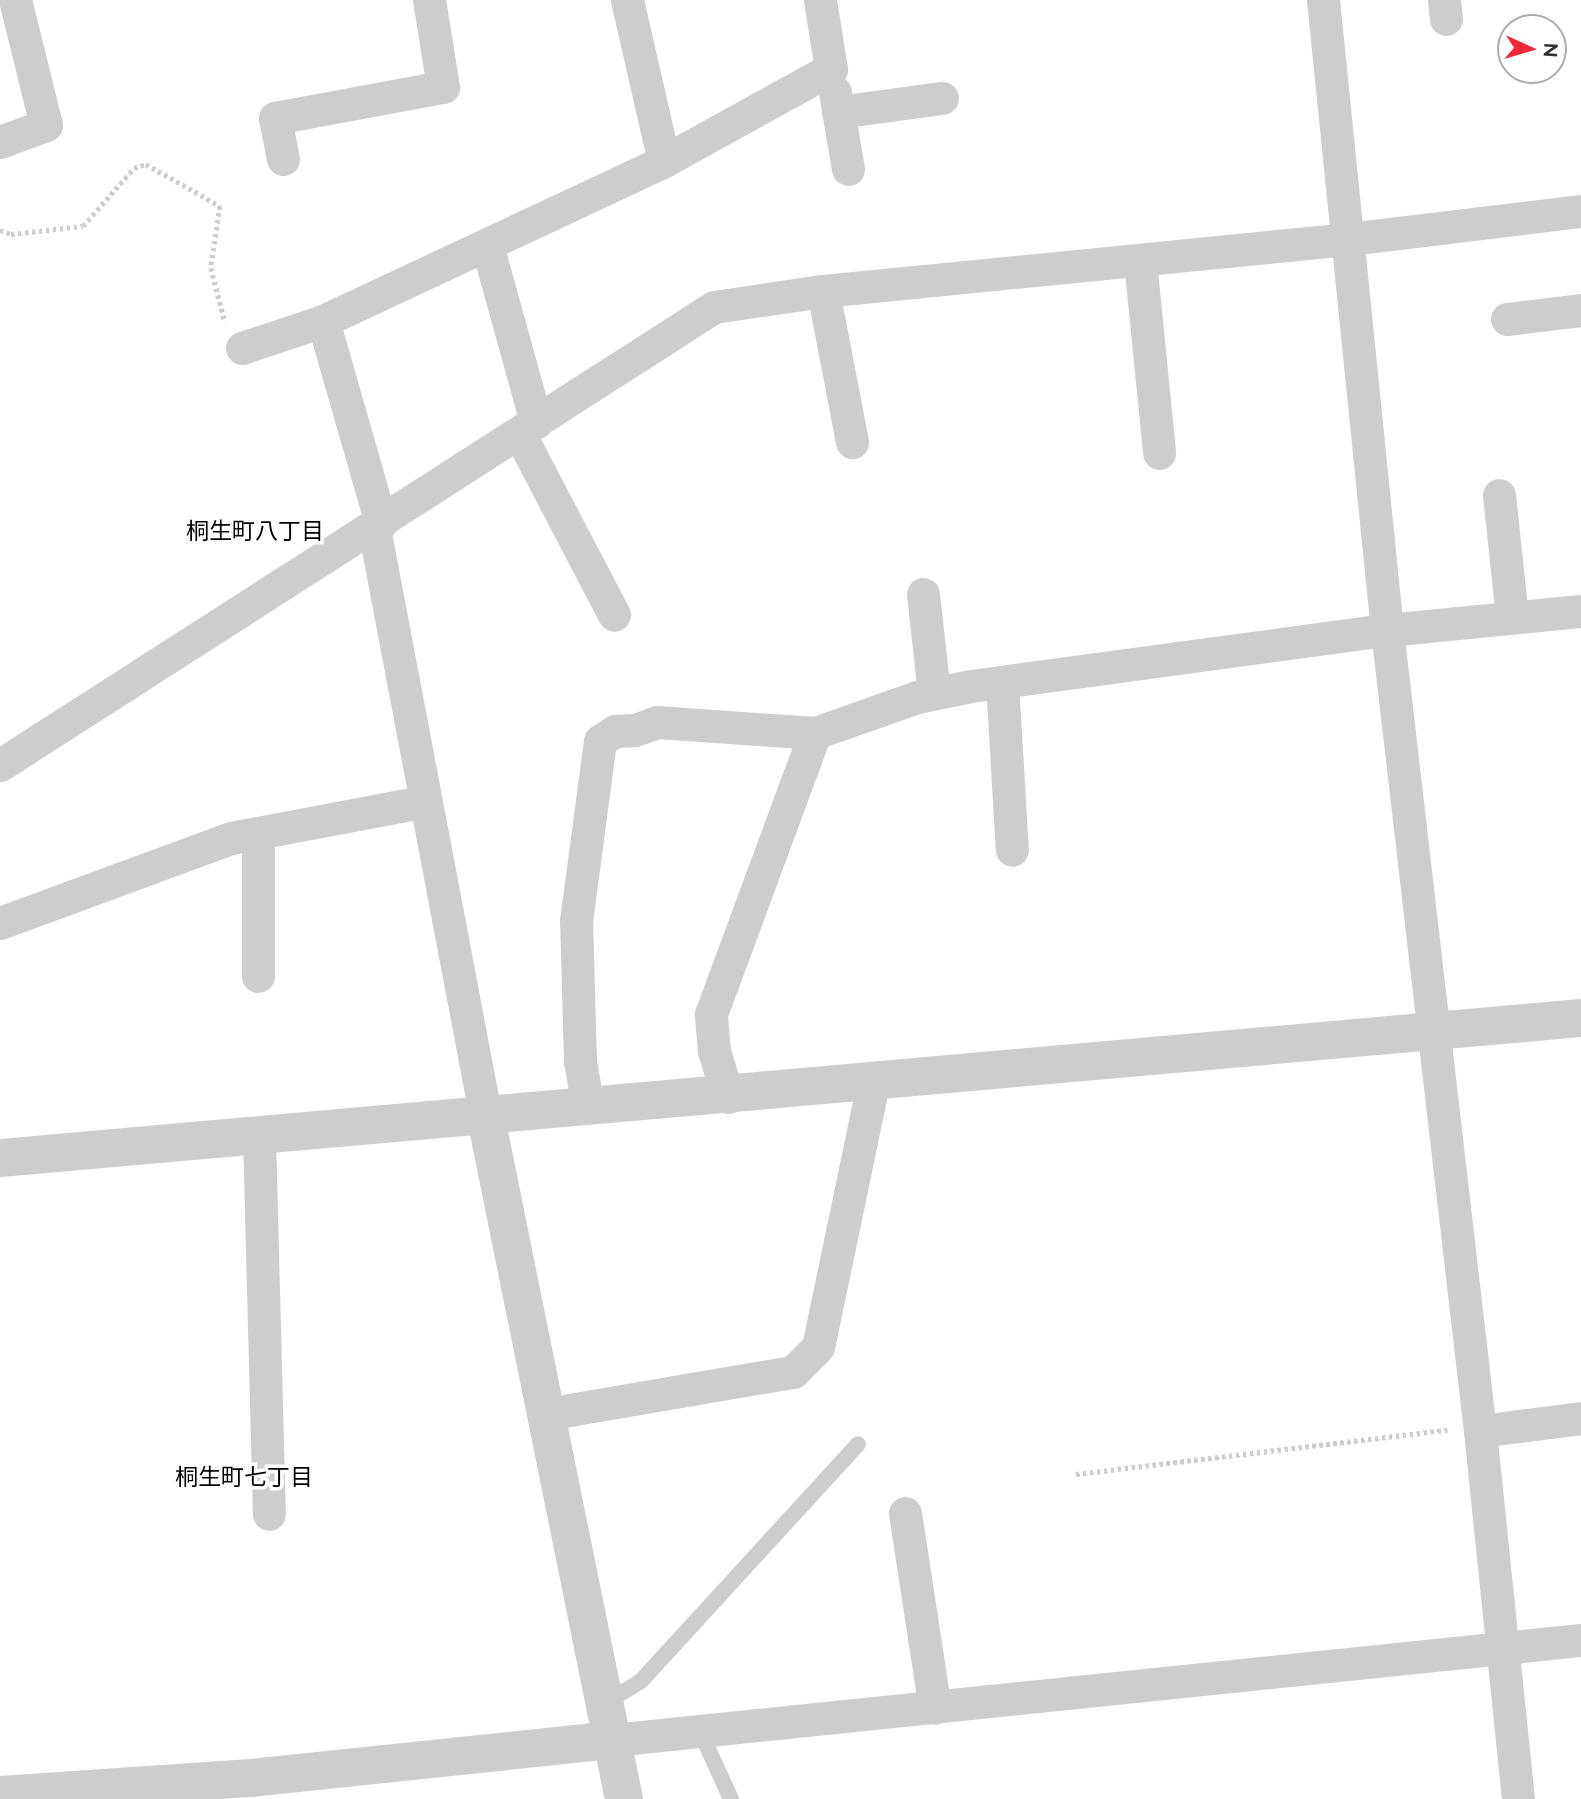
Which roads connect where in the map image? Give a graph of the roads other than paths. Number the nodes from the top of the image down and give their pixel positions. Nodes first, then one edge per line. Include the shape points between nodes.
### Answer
1 (15, 0) edge
2 (429, 0) edge
3 (627, 0) edge
4 (820, 0) edge
5 (1322, 0) edge
6 (831, 69) junction
7 (942, 98) dead end
8 (838, 112) junction
9 (0, 142) edge
10 (283, 159) dead end
11 (664, 161) junction
12 (848, 169) dead end
13 (1581, 211) edge
14 (1349, 240) junction
15 (487, 245) junction
16 (1140, 261) junction
17 (823, 291) junction
18 (1581, 310) edge
19 (1507, 318) dead end
20 (323, 321) junction
21 (242, 348) road end
22 (528, 428) junction
23 (852, 442) dead end
24 (1159, 453) dead end
25 (1499, 495) dead end
26 (378, 526) junction
27 (923, 594) dead end
28 (1581, 611) edge
29 (614, 615) dead end
30 (1512, 617) junction
31 (1387, 630) junction
32 (1002, 682) junction
33 (934, 693) junction
34 (815, 733) junction
35 (0, 765) edge
36 (426, 801) junction
37 (258, 833) junction
38 (1012, 850) dead end
39 (0, 923) edge
40 (258, 976) dead end
41 (1581, 1018) edge
42 (1434, 1032) junction
43 (873, 1083) junction
44 (728, 1097) junction
45 (588, 1107) junction
46 (485, 1113) junction
47 (258, 1136) junction
48 (0, 1158) edge
49 (546, 1414) junction
50 (1581, 1418) edge
51 (1480, 1429) junction
52 (858, 1444) dead end
53 (905, 1513) dead end
54 (268, 1514) dead end
55 (1581, 1640) edge
56 (1504, 1648) junction
57 (935, 1708) junction
58 (609, 1722) junction
59 (700, 1731) junction
60 (0, 1795) edge
61 (624, 1799) edge
62 (731, 1799) edge
63 (1518, 1799) edge

1 - 9 street via 46,125
2 - 10 street via 443,87 275,118
3 - 11 street
4 - 6 street
5 - 14 street
6 - 8 street
6 - 11 street
7 - 8 street
8 - 12 street
11 - 15 street
13 - 14 street
14 - 16 street
14 - 31 street
15 - 20 street
15 - 22 street
16 - 17 street
16 - 24 street
17 - 22 street via 714,307
17 - 23 street
18 - 19 street
20 - 21 street
20 - 26 street
22 - 26 street
22 - 29 street
25 - 30 street
26 - 35 street
26 - 36 street
27 - 33 street
28 - 30 street
30 - 31 street
31 - 32 street
31 - 42 street
32 - 33 street
32 - 38 street
33 - 34 street
34 - 44 street via 711,1014 715,1051
34 - 45 street via 657,722 615,731 600,741 576,922 580,1061
36 - 37 street
36 - 46 street
37 - 39 street via 231,838
37 - 40 street
41 - 42 street
42 - 43 street
42 - 51 street
43 - 44 street
43 - 49 street via 818,1347 793,1372
44 - 45 street
45 - 46 street
46 - 47 street
46 - 49 street
47 - 48 street
47 - 54 street
49 - 58 street
50 - 51 street
51 - 56 street
52 - 58 lane via 641,1681
53 - 57 street
55 - 56 street
56 - 57 street
56 - 63 street
57 - 59 street
58 - 59 street
58 - 60 street via 251,1778
58 - 61 street
59 - 62 lane

